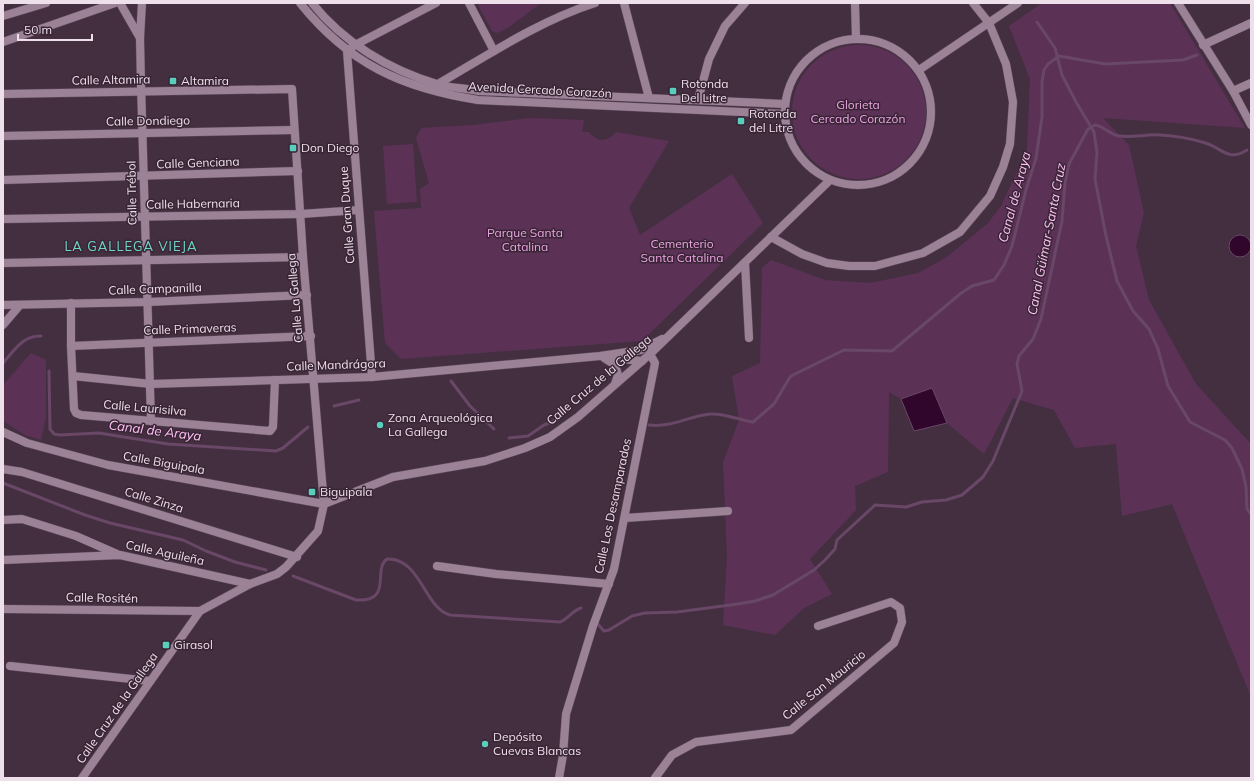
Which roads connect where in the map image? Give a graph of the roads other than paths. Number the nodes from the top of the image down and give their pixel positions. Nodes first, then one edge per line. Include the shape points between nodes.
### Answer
1 (46, 3) edge
2 (115, 3) edge
3 (120, 3) edge
4 (142, 3) edge
5 (300, 3) edge
6 (312, 3) edge
7 (436, 3) edge
8 (469, 3) edge
9 (595, 3) edge
10 (624, 3) edge
11 (745, 3) edge
12 (855, 3) edge
13 (973, 3) edge
14 (1018, 3) edge
15 (1178, 3) edge
16 (3, 16) edge
17 (989, 22) junction
18 (1251, 23) edge
19 (140, 38) junction
20 (856, 38) junction
21 (3, 42) edge
22 (355, 45) junction
23 (1203, 45) junction
24 (347, 51) junction
25 (494, 51) junction
26 (920, 70) junction
27 (1251, 83) edge
28 (438, 84) junction
29 (292, 89) joint
30 (142, 91) junction
31 (1233, 91) junction
32 (3, 94) edge
33 (649, 98) junction
34 (698, 100) junction
35 (785, 104) junction
36 (785, 114) junction
37 (1251, 124) edge
38 (294, 130) junction
39 (142, 133) junction
40 (3, 136) edge
41 (298, 171) junction
42 (144, 177) junction
43 (3, 180) edge
44 (830, 180) junction
45 (359, 210) junction
46 (301, 214) junction
47 (144, 217) junction
48 (3, 219) edge
49 (771, 237) junction
50 (304, 257) junction
51 (146, 261) junction
52 (3, 263) edge
53 (745, 263) junction
54 (307, 295) junction
55 (148, 302) junction
56 (71, 303) junction
57 (3, 305) edge
58 (20, 305) junction
59 (3, 326) edge
60 (671, 334) junction
61 (311, 336) junction
62 (749, 338) dead end
63 (149, 342) junction
64 (71, 346) junction
65 (650, 354) junction
66 (600, 356) junction
67 (642, 361) junction
68 (73, 376) junction
69 (372, 377) junction
70 (315, 378) junction
71 (275, 380) junction
72 (151, 384) junction
73 (615, 384) junction
74 (151, 421) junction
75 (3, 432) edge
76 (3, 469) edge
77 (324, 504) junction
78 (728, 511) dead end
79 (625, 518) junction
80 (3, 520) edge
81 (120, 555) junction
82 (297, 557) junction
83 (3, 560) edge
84 (437, 566) dead end
85 (250, 584) junction
86 (608, 584) junction
87 (3, 609) edge
88 (200, 611) junction
89 (818, 626) dead end
90 (10, 666) dead end
91 (150, 681) junction
92 (83, 778) edge
93 (559, 778) edge
94 (655, 778) edge

1 - 16 street
2 - 21 street
3 - 19 street
4 - 19 street, Calle Trébol
5 - 24 street, Avenida Cercado Corazón via 315,22
6 - 22 street, Avenida Cercado Corazón
7 - 22 street
8 - 25 street
9 - 25 street via 568,12
10 - 33 street
11 - 34 street via 726,26 709,59
12 - 20 street
13 - 17 street
14 - 17 street
15 - 23 street
17 - 26 street
17 - 49 street via 1006,64 1013,102 1010,144 990,196 960,232 923,253 875,266 827,263 802,254
18 - 23 street
19 - 30 street, Calle Trébol
20 - 26 street via 879,41 902,52
20 - 35 street via 833,42 811,55 799,67 789,85
22 - 24 street
22 - 28 street, Avenida Cercado Corazón via 408,73
23 - 31 street
24 - 36 street, Avenida Cercado Corazón via 378,70 406,82 440,94 478,100
24 - 45 street, Calle Gran Duque
25 - 28 street
26 - 44 street via 930,93 932,115 928,137 918,156 904,171 889,180 875,184 853,186
27 - 31 street
28 - 33 street, Avenida Cercado Corazón via 479,91
29 - 30 street, Calle Altamira
29 - 38 street, Calle La Gallega
30 - 32 street, Calle Altamira
30 - 39 street, Calle Trébol
31 - 37 street
33 - 34 street, Avenida Cercado Corazón
34 - 35 street, Avenida Cercado Corazón
35 - 36 street
36 - 44 street via 788,135 798,155 813,170
38 - 39 street, Calle Dondiego
38 - 41 street, Calle La Gallega
39 - 40 street, Calle Dondiego
39 - 42 street, Calle Trébol
41 - 42 street, Calle Genciana
41 - 46 street, Calle La Gallega
42 - 43 street, Calle Genciana
42 - 47 street, Calle Trébol
44 - 49 street, Calle Cruz de la Gallega
45 - 46 street, Calle Habernaria
45 - 69 street, Calle Gran Duque
46 - 47 street, Calle Habernaria
46 - 50 street, Calle La Gallega
47 - 48 street, Calle Habernaria
47 - 51 street, Calle Trébol
49 - 53 street, Calle Cruz de la Gallega
50 - 51 street
50 - 54 street, Calle La Gallega
51 - 52 street
51 - 55 street, Calle Trébol
53 - 60 street, Calle Cruz de la Gallega
53 - 62 street
54 - 55 street, Calle Campanilla
54 - 61 street, Calle La Gallega
55 - 56 street, Calle Campanilla
55 - 63 street, Calle Trébol
56 - 58 street, Calle Campanilla
56 - 64 street, Calle Laurisilva
57 - 58 street, Calle Campanilla
58 - 59 street
60 - 65 street, Calle Cruz de la Gallega
60 - 66 street, Calle Mandrágora via 641,350
61 - 63 street, Calle Primaveras
61 - 70 street, Calle La Gallega
63 - 64 street, Calle Primaveras
63 - 72 street, Calle Trébol
64 - 68 street, Calle Laurisilva
65 - 67 street, Calle Cruz de la Gallega
65 - 79 street, Calle Los Desamparados via 655,362
66 - 67 street, Calle Mandrágora
66 - 69 street, Calle Mandrágora
66 - 73 street via 615,365 618,375
67 - 73 street, Calle Cruz de la Gallega
68 - 72 street, Calle Mandrágora
68 - 74 street, Calle Laurisilva via 76,413
69 - 70 street, Calle Mandrágora
70 - 71 street, Calle Mandrágora
70 - 77 street, Calle La Gallega
71 - 72 street, Calle Mandrágora
71 - 74 street, Calle Laurisilva via 273,428 270,431
72 - 74 street, Calle Trébol
73 - 77 street, Calle Cruz de la Gallega via 561,429 525,448 485,461 393,477
75 - 77 street, Calle Biguipala via 27,444 108,465
76 - 82 street, Calle Zinza via 22,472
77 - 82 street, Calle Cruz de la Gallega via 318,531
78 - 79 street
79 - 86 street, Calle Los Desamparados via 614,569
80 - 81 street via 22,519 76,536
81 - 83 street, Calle Aguileña
81 - 85 street, Calle Aguileña
82 - 85 street, Calle Cruz de la Gallega via 277,574
84 - 86 street
85 - 88 street, Calle Cruz de la Gallega
86 - 93 street, Calle Los Desamparados via 566,714
87 - 88 street, Calle Rositén
88 - 91 street, Calle Cruz de la Gallega
89 - 94 street, Calle San Mauricio via 891,602 900,608 902,622 894,643 791,730 696,742 672,755
90 - 91 street
91 - 92 street, Calle Cruz de la Gallega

